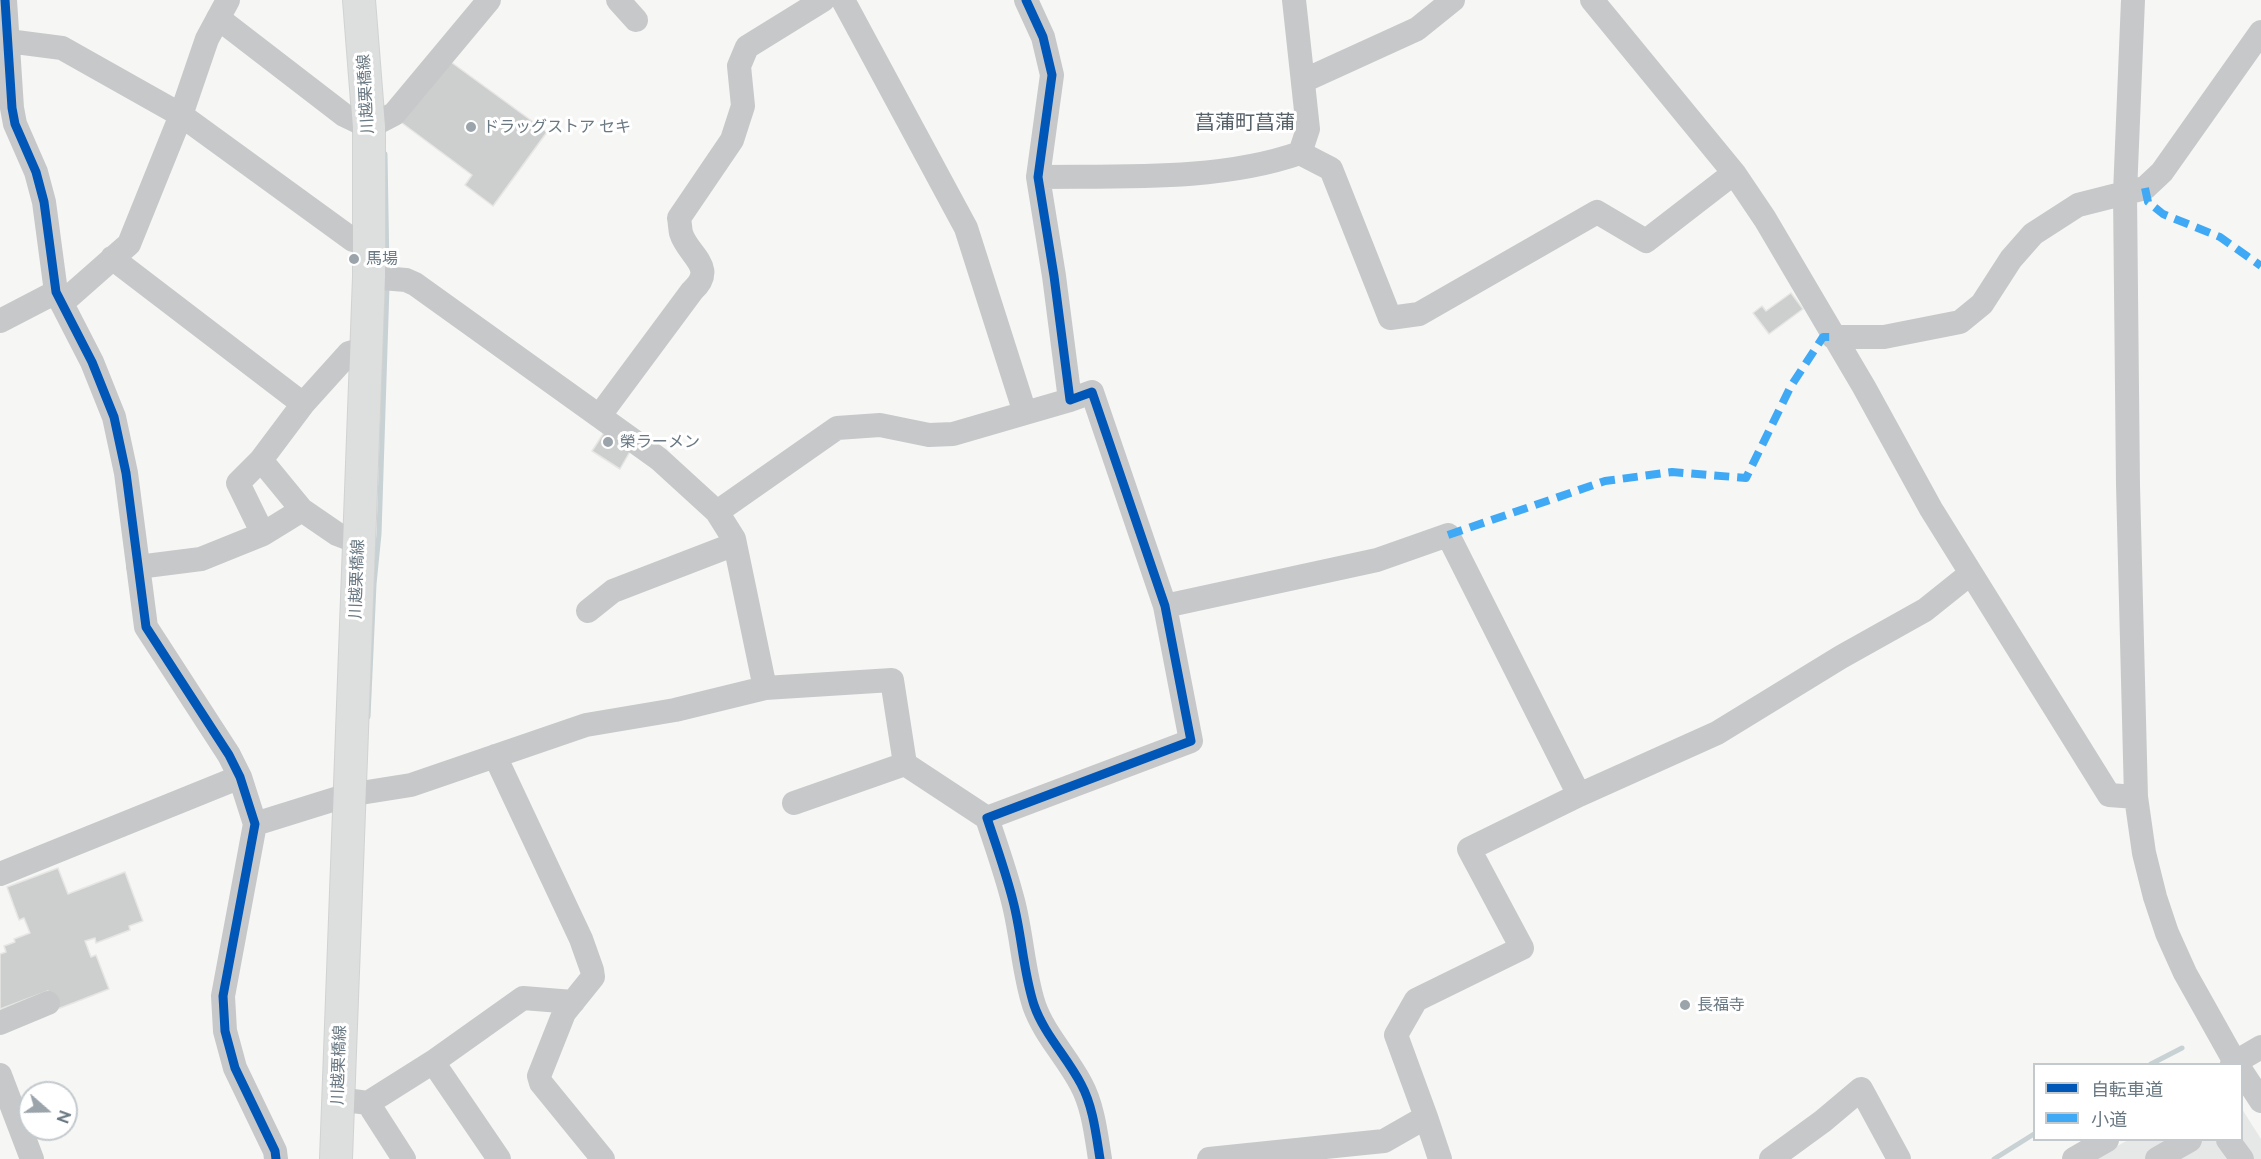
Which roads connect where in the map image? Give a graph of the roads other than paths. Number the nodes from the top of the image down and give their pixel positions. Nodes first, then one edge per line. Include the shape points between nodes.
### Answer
1 (5, 0) edge
2 (359, 0) edge
3 (489, 0) edge
4 (618, 0) edge
5 (823, 0) edge
6 (843, 0) edge
7 (1026, 0) edge
8 (1294, 0) edge
9 (1453, 0) edge
10 (1592, 0) edge
11 (2133, 0) edge
12 (224, 5) edge
13 (636, 20) dead end
14 (2261, 32) edge
15 (4, 42) edge
16 (1303, 81) junction
17 (181, 114) junction
18 (369, 127) junction
19 (1300, 153) junction
20 (1734, 173) junction
21 (1038, 177) junction
22 (2125, 193) junction
23 (369, 243) junction
24 (112, 258) junction
25 (369, 276) junction
26 (59, 298) junction
27 (0, 321) edge
28 (1833, 337) junction
29 (367, 348) junction
30 (1070, 400) junction
31 (303, 404) junction
32 (1025, 413) junction
33 (600, 415) junction
34 (261, 460) junction
35 (302, 510) junction
36 (717, 512) junction
37 (263, 534) junction
38 (358, 542) junction
39 (735, 544) junction
40 (138, 567) junction
41 (1970, 574) junction
42 (1165, 606) junction
43 (588, 611) dead end
44 (765, 688) junction
45 (495, 756) junction
46 (905, 764) junction
47 (240, 777) junction
48 (348, 795) junction
49 (1579, 795) junction
50 (2136, 797) junction
51 (794, 803) dead end
52 (987, 818) junction
53 (255, 824) junction
54 (0, 874) edge
55 (573, 1002) junction
56 (48, 1004) dead end
57 (0, 1023) edge
58 (2261, 1047) edge
59 (433, 1062) junction
60 (2234, 1063) edge
61 (2240, 1063) edge
62 (2243, 1076) edge
63 (2, 1084) edge
64 (337, 1099) junction
65 (2261, 1101) edge
66 (368, 1103) junction
67 (1426, 1117) junction
68 (2105, 1141) edge
69 (2229, 1141) edge
70 (2185, 1148) edge
71 (32, 1159) edge
72 (276, 1159) edge
73 (336, 1159) edge
74 (404, 1159) edge
75 (498, 1159) edge
76 (603, 1159) edge
77 (1100, 1159) edge
78 (1209, 1159) edge
79 (1440, 1159) edge
80 (1771, 1159) edge
81 (1899, 1159) edge
82 (2074, 1159) edge
83 (2157, 1159) edge
84 (2242, 1159) edge

1 - 15 street
2 - 18 main road, 川越栗橋線
3 - 18 street via 394,114
4 - 13 street
5 - 33 street via 747,47 739,66 743,106 732,140 679,218 681,234 703,272 702,282
6 - 32 street via 966,228
7 - 21 street via 1043,37 1052,75
8 - 16 street
9 - 16 street via 1417,29
10 - 20 street
11 - 22 street
12 - 17 street via 207,39
12 - 18 street via 344,115
14 - 22 street via 2162,171 2145,188
15 - 17 street via 62,48
15 - 26 street via 13,116 44,202
16 - 19 street via 1308,129
17 - 23 street via 353,240
17 - 24 street via 129,243
18 - 23 main road, 川越栗橋線
19 - 20 street via 1331,169 1390,318 1419,314 1597,212 1646,242
19 - 21 street via 1275,161 1180,175
20 - 28 street
21 - 30 street
22 - 28 street via 2078,205 2033,234 2011,259 1982,304 1960,322 1884,337
22 - 50 street
23 - 25 main road, 川越栗橋線
24 - 26 street
24 - 31 street
25 - 29 main road, 川越栗橋線
25 - 33 street via 415,284
26 - 27 street
26 - 40 street via 92,362 114,417 126,473
28 - 41 street
29 - 31 street via 349,353
29 - 38 main road, 川越栗橋線
30 - 32 street
30 - 42 street via 1092,392
31 - 34 street
32 - 36 street via 953,434 929,435 880,425 837,428
33 - 36 street via 659,459
34 - 35 street
34 - 37 street via 238,483
35 - 37 street
35 - 38 street via 337,534
36 - 39 street
37 - 40 street via 201,559
38 - 48 main road, 川越栗橋線
39 - 43 street via 613,591
39 - 44 street
40 - 47 street via 146,627
41 - 49 street via 1925,610 1717,733
41 - 50 street via 2109,795
42 - 49 street via 1377,560 1448,535
42 - 52 street via 1191,741
44 - 45 street via 675,710 586,725
44 - 46 street via 892,680
45 - 48 street via 411,785
45 - 55 street via 592,970 593,977
46 - 51 street
46 - 52 street
47 - 53 street
47 - 54 street
48 - 53 street
48 - 64 main road, 川越栗橋線
49 - 67 street via 1469,849 1522,948 1416,1000 1396,1035
50 - 60 street via 2144,853 2167,933
52 - 77 street via 1013,902 1034,1006 1082,1086 1093,1116
53 - 72 street via 223,996 225,1031 235,1068
55 - 59 street via 523,998
55 - 76 street via 564,1013 539,1076
56 - 57 street
58 - 61 street
59 - 66 street
59 - 75 street
62 - 65 street
63 - 71 street
64 - 66 street
64 - 73 main road, 川越栗橋線
66 - 74 street
67 - 78 street via 1384,1141
67 - 79 street
68 - 82 street
69 - 84 street
70 - 83 street
80 - 81 street via 1861,1089

